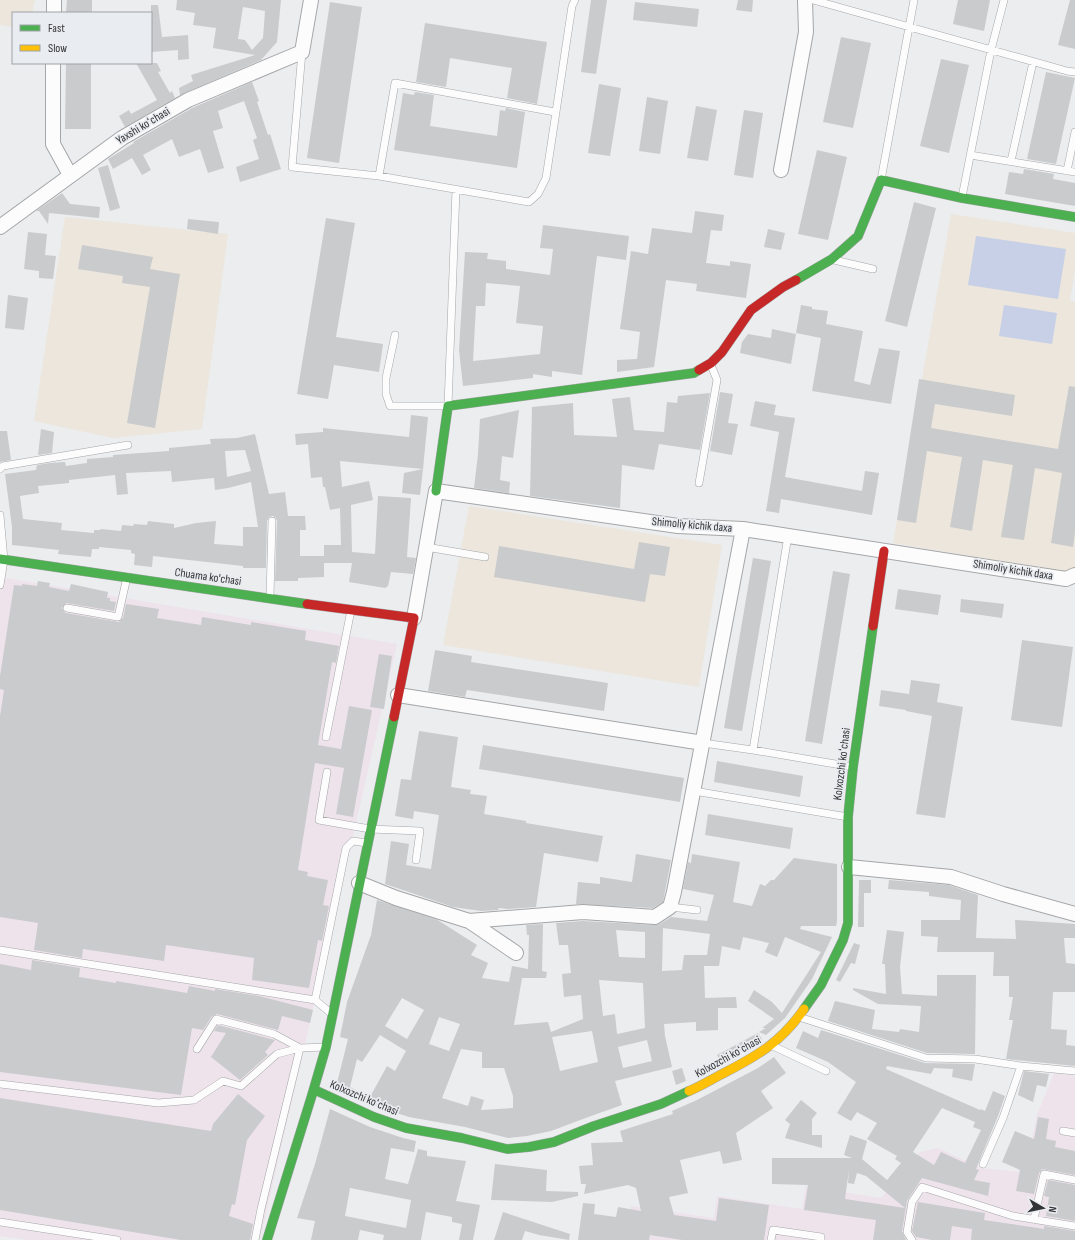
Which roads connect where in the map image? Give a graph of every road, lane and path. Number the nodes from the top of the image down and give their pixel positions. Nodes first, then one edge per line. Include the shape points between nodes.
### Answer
1 (54, 0) edge
2 (311, 0) edge
3 (575, 0) edge
4 (805, 0) edge
5 (813, 0) edge
6 (914, 0) edge
7 (1004, 0) edge
8 (54, 12) edge
9 (909, 27) junction
10 (991, 50) junction
11 (302, 52) junction
12 (1033, 62) junction
13 (53, 64) edge
14 (1075, 72) edge
15 (556, 112) junction
16 (1075, 132) edge
17 (970, 155) junction
18 (1011, 161) junction
19 (781, 170) dead end
20 (1067, 171) junction
21 (1075, 172) edge
22 (70, 175) junction
23 (379, 176) junction
24 (881, 180) junction
25 (456, 190) junction
26 (962, 198) junction
27 (1075, 217) edge
28 (0, 227) edge
29 (832, 260) junction
30 (873, 269) dead end
31 (395, 335) dead end
32 (710, 363) junction
33 (448, 406) junction
34 (128, 445) dead end
35 (0, 470) edge
36 (699, 483) dead end
37 (436, 491) junction
38 (0, 515) edge
39 (272, 521) dead end
40 (743, 529) junction
41 (788, 536) junction
42 (426, 547) junction
43 (884, 550) junction
44 (485, 557) dead end
45 (2, 559) edge
46 (1075, 575) edge
47 (127, 577) junction
48 (0, 586) edge
49 (270, 597) junction
50 (67, 608) dead end
51 (351, 610) junction
52 (414, 618) junction
53 (398, 694) junction
54 (326, 737) dead end
55 (703, 743) junction
56 (753, 750) junction
57 (853, 768) junction
58 (327, 772) dead end
59 (694, 791) junction
60 (848, 817) junction
61 (370, 829) junction
62 (368, 843) junction
63 (416, 860) dead end
64 (849, 867) junction
65 (359, 883) junction
66 (670, 907) junction
67 (697, 910) dead end
68 (1075, 914) edge
69 (469, 922) junction
70 (0, 950) edge
71 (516, 953) dead end
72 (315, 1000) junction
73 (332, 1014) junction
74 (799, 1017) junction
75 (772, 1046) junction
76 (326, 1047) junction
77 (300, 1048) junction
78 (197, 1049) dead end
79 (1021, 1066) junction
80 (826, 1071) dead end
81 (1075, 1071) edge
82 (0, 1084) edge
83 (315, 1090) junction
84 (1063, 1131) dead end
85 (1075, 1133) edge
86 (983, 1164) dead end
87 (1075, 1180) edge
88 (1034, 1219) junction
89 (0, 1222) edge
90 (1075, 1226) edge
91 (117, 1240) edge
92 (255, 1240) edge
93 (267, 1240) edge
94 (771, 1240) edge
95 (821, 1240) edge
96 (912, 1240) edge

1 - 8 street
2 - 11 street
3 - 15 lane
4 - 19 street via 806,32
5 - 9 lane
6 - 9 lane
7 - 10 lane
9 - 10 lane
9 - 24 lane
10 - 12 lane
10 - 17 lane
11 - 22 street, Yaxshi koʻchasi via 188,100 122,138
11 - 23 lane via 292,167
12 - 14 lane
12 - 18 lane
13 - 22 street via 53,144
15 - 23 lane via 395,84
15 - 25 lane via 546,178 538,194 529,202
16 - 20 lane
17 - 18 lane
17 - 26 lane
18 - 20 lane
20 - 21 lane
22 - 28 street, Yaxshi koʻchasi
23 - 25 lane
24 - 26 street
24 - 29 street via 858,236
25 - 33 lane
26 - 27 street
29 - 30 lane
29 - 32 street via 783,287 751,310 722,352
31 - 33 lane via 386,378 386,394 390,406
32 - 33 street via 694,373
32 - 36 lane via 717,380
33 - 37 street
34 - 35 lane via 2,466
37 - 40 street, Shimoliy kichik daxa via 678,526
37 - 42 street
38 - 45 lane
39 - 49 lane
40 - 41 street, Shimoliy kichik daxa
40 - 55 street
41 - 43 street, Shimoliy kichik daxa
41 - 56 lane
42 - 44 lane
42 - 52 street
43 - 46 street, Shimoliy kichik daxa via 1066,579
43 - 57 street, Kolxozchi koʻchasi
45 - 47 street, Chuama ko'chasi
45 - 48 lane
47 - 49 street, Chuama ko'chasi
47 - 50 lane via 118,617
49 - 51 street, Chuama ko'chasi
51 - 52 street, Chuama ko'chasi
51 - 54 lane
52 - 53 street
53 - 55 street
53 - 61 street
55 - 56 lane
55 - 59 street
56 - 57 lane
57 - 60 street, Kolxozchi koʻchasi
58 - 61 lane via 319,820
59 - 60 lane
59 - 66 street
60 - 64 street, Kolxozchi koʻchasi
61 - 62 street
61 - 63 lane via 420,831
62 - 65 street
62 - 72 lane via 353,841 346,848
64 - 68 street via 951,877
64 - 74 street, Kolxozchi koʻchasi via 848,923 843,940 821,985
65 - 69 street
65 - 73 street
66 - 67 lane
66 - 69 street via 656,916 583,912
69 - 71 street
70 - 72 lane
72 - 73 lane
73 - 76 street
74 - 75 street, Kolxozchi koʻchasi
74 - 79 lane via 926,1058 975,1059
75 - 80 lane
75 - 83 street, Kolxozchi koʻchasi via 661,1104 554,1142 529,1147 507,1149 406,1128 374,1117
76 - 77 lane
76 - 83 street
77 - 78 lane via 274,1034 216,1019
77 - 82 lane via 277,1054 241,1086 223,1080 194,1100 158,1103
77 - 92 lane
79 - 81 lane
79 - 86 lane via 1003,1118
83 - 93 street
84 - 85 lane
87 - 88 lane via 1044,1174
88 - 90 lane
88 - 96 lane via 1013,1216 922,1187 912,1202 907,1232
89 - 91 lane
94 - 95 lane via 773,1230 821,1237

